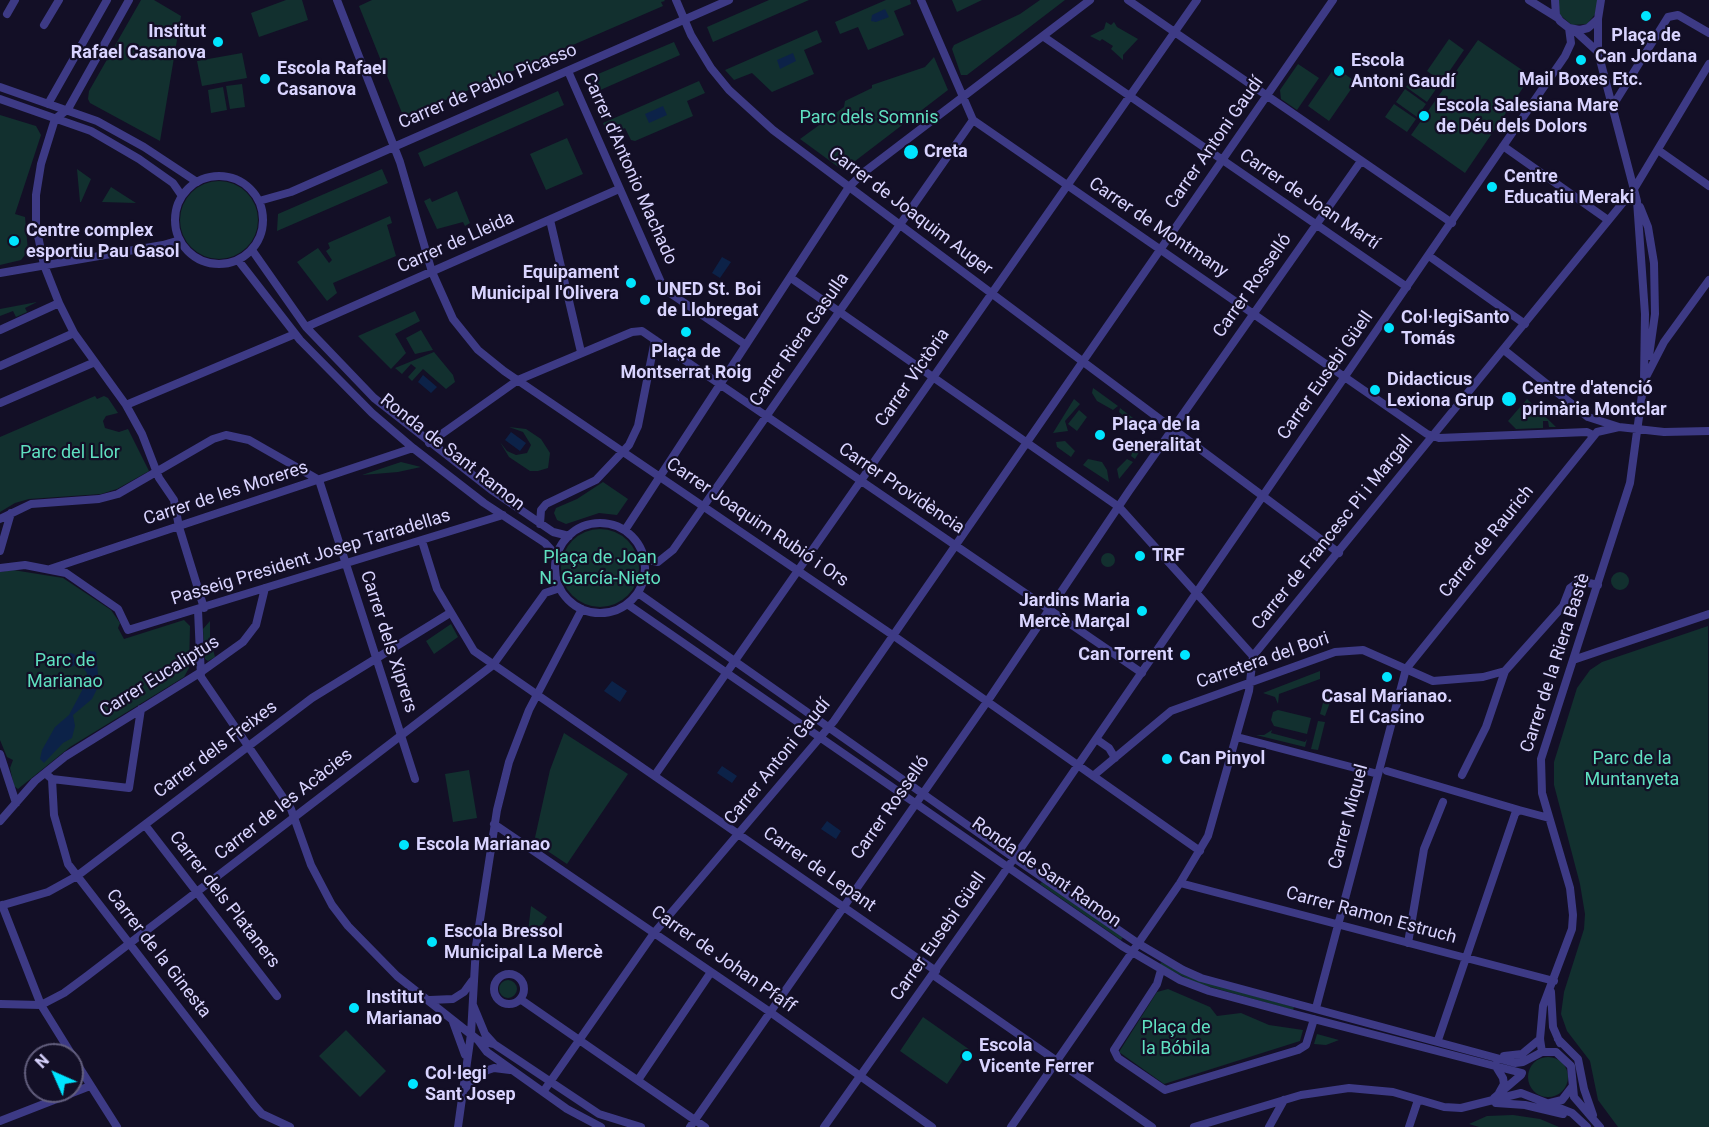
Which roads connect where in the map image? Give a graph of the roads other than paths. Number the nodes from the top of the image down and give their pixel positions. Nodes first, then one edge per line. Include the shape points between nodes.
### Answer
1 (15, 0) edge
2 (59, 0) edge
3 (107, 0) edge
4 (129, 0) edge
5 (337, 0) edge
6 (676, 0) edge
7 (729, 0) edge
8 (921, 0) edge
9 (1128, 0) edge
10 (1197, 0) edge
11 (1333, 0) edge
12 (1529, 0) edge
13 (1556, 0) edge
14 (1088, 1) edge
15 (1601, 1) edge
16 (7, 14) dead end
17 (1558, 19) junction
18 (1598, 19) junction
19 (684, 20) junction
20 (44, 25) dead end
21 (1571, 28) junction
22 (1174, 33) junction
23 (1709, 33) edge
24 (1044, 37) junction
25 (1598, 52) junction
26 (1709, 63) edge
27 (568, 71) junction
28 (0, 87) edge
29 (1130, 96) junction
30 (965, 97) junction
31 (1267, 97) junction
32 (0, 99) edge
33 (48, 104) junction
34 (1612, 107) junction
35 (68, 109) junction
36 (55, 119) junction
37 (973, 120) junction
38 (394, 146) junction
39 (1503, 146) junction
40 (1658, 150) junction
41 (1222, 160) junction
42 (1361, 161) junction
43 (197, 182) junction
44 (1067, 186) junction
45 (1709, 186) edge
46 (849, 188) junction
47 (619, 189) junction
48 (1634, 189) junction
49 (182, 196) junction
50 (259, 201) junction
51 (550, 220) junction
52 (1608, 220) junction
53 (1452, 223) junction
54 (1316, 225) junction
55 (900, 226) junction
56 (180, 240) junction
57 (252, 250) junction
58 (1161, 250) junction
59 (1429, 256) junction
60 (238, 260) junction
61 (44, 266) junction
62 (432, 272) junction
63 (0, 273) edge
64 (791, 278) junction
65 (1707, 286) edge
66 (1407, 287) junction
67 (992, 294) junction
68 (59, 303) junction
69 (840, 312) junction
70 (1254, 314) junction
71 (1525, 324) junction
72 (306, 327) junction
73 (0, 330) edge
74 (74, 333) junction
75 (295, 334) junction
76 (655, 340) junction
77 (746, 345) junction
78 (1504, 350) junction
79 (581, 352) junction
80 (95, 362) junction
81 (1083, 364) junction
82 (0, 366) edge
83 (933, 378) junction
84 (1345, 378) junction
85 (518, 380) junction
86 (1644, 380) junction
87 (719, 384) junction
88 (0, 403) edge
89 (126, 405) junction
90 (767, 417) junction
91 (1590, 419) junction
92 (1619, 427) junction
93 (1639, 429) junction
94 (1172, 430) junction
95 (1709, 431) edge
96 (1590, 433) junction
97 (1434, 437) junction
98 (429, 443) junction
99 (1027, 444) junction
100 (413, 448) junction
101 (623, 452) junction
102 (157, 471) junction
103 (660, 477) junction
104 (319, 480) junction
105 (861, 482) junction
106 (1263, 498) junction
107 (1119, 507) junction
108 (704, 508) junction
109 (11, 513) junction
110 (503, 515) junction
111 (0, 519) edge
112 (540, 524) junction
113 (178, 527) junction
114 (625, 530) junction
115 (569, 536) junction
116 (422, 541) junction
117 (955, 546) junction
118 (0, 551) edge
119 (1339, 554) junction
120 (557, 556) junction
121 (644, 559) junction
122 (345, 564) junction
123 (0, 568) edge
124 (50, 569) junction
125 (799, 572) junction
126 (1598, 585) junction
127 (265, 588) junction
128 (560, 588) junction
129 (638, 593) junction
130 (1196, 593) junction
131 (627, 604) junction
132 (201, 609) junction
133 (582, 609) junction
134 (1049, 611) junction
135 (450, 613) junction
136 (1709, 614) edge
137 (894, 636) junction
138 (1253, 656) junction
139 (376, 657) junction
140 (1573, 660) junction
141 (735, 661) junction
142 (493, 665) junction
143 (1406, 669) junction
144 (1505, 671) junction
145 (201, 672) junction
146 (726, 673) junction
147 (1142, 673) junction
148 (1251, 681) junction
149 (536, 694) junction
150 (986, 702) junction
151 (141, 709) junction
152 (829, 728) junction
153 (401, 735) junction
154 (1237, 737) junction
155 (821, 738) junction
156 (1096, 739) junction
157 (248, 746) junction
158 (0, 754) edge
159 (1115, 758) junction
160 (1077, 765) junction
161 (1387, 771) dead end
162 (1378, 774) junction
163 (656, 775) junction
164 (1462, 775) dead end
165 (48, 776) junction
166 (1093, 776) junction
167 (416, 779) dead end
168 (921, 794) junction
169 (915, 802) junction
170 (1443, 802) dead end
171 (16, 803) junction
172 (1520, 810) junction
173 (294, 817) junction
174 (1549, 818) junction
175 (0, 821) edge
176 (494, 824) junction
177 (145, 825) junction
178 (740, 835) junction
179 (1200, 851) junction
180 (1014, 858) junction
181 (1007, 867) junction
182 (77, 876) junction
183 (1180, 884) junction
184 (196, 893) junction
185 (1, 905) edge
186 (843, 906) junction
187 (1338, 924) junction
188 (654, 933) junction
189 (1408, 943) junction
190 (129, 944) junction
191 (1139, 944) junction
192 (1132, 952) junction
193 (1465, 958) junction
194 (1161, 970) junction
195 (711, 972) junction
196 (934, 973) junction
197 (473, 980) junction
198 (1552, 985) junction
199 (277, 996) dead end
200 (520, 999) dead end
201 (429, 1000) junction
202 (471, 1002) junction
203 (0, 1004) edge
204 (41, 1005) junction
205 (1316, 1008) junction
206 (770, 1012) junction
207 (449, 1017) junction
208 (1314, 1019) junction
209 (474, 1037) junction
210 (1540, 1039) junction
211 (1558, 1039) junction
212 (580, 1040) junction
213 (1438, 1040) junction
214 (65, 1043) edge
215 (494, 1044) junction
216 (1542, 1052) junction
217 (466, 1057) junction
218 (1529, 1059) junction
219 (1567, 1060) junction
220 (1058, 1061) junction
221 (1494, 1061) junction
222 (515, 1072) junction
223 (1522, 1074) junction
224 (84, 1076) edge
225 (861, 1077) junction
226 (638, 1080) junction
227 (549, 1083) junction
228 (90, 1086) junction
229 (1572, 1087) junction
230 (462, 1092) junction
231 (543, 1092) junction
232 (1497, 1096) junction
233 (1532, 1098) junction
234 (1284, 1100) junction
235 (1418, 1100) junction
236 (1487, 1103) junction
237 (1545, 1104) junction
238 (0, 1121) edge
239 (692, 1123) edge
240 (1598, 1125) edge
241 (1586, 1126) edge
242 (117, 1127) edge
243 (290, 1127) edge
244 (458, 1127) edge
245 (601, 1127) edge
246 (641, 1127) edge
247 (705, 1127) edge
248 (824, 1127) edge
249 (932, 1127) edge
250 (1011, 1127) edge
251 (1152, 1127) edge
252 (1194, 1127) edge
253 (1269, 1127) edge
254 (1409, 1127) edge

1 - 16 street
2 - 20 street
3 - 33 street
4 - 35 street
5 - 38 street, Carrer Joaquim Rubió i Ors
6 - 19 street, Carrer de Joaquim Auger
7 - 19 street, Carrer de Pablo Picasso
8 - 30 street
9 - 22 street
10 - 22 street, Carrer Victòria
11 - 31 street, Carrer Antoni Gaudí
12 - 17 street
13 - 17 street
14 - 24 street
15 - 18 street, Carrer de la Riera Bastè
17 - 21 street
18 - 21 street via 1588,28
18 - 25 street, Carrer de la Riera Bastè
19 - 27 street, Carrer de Pablo Picasso
19 - 46 street, Carrer de Joaquim Auger via 701,53 729,90 773,130
21 - 25 street
21 - 39 street, Carrer Eusebi Güell via 1569,50
22 - 29 street, Carrer Victòria
22 - 31 street
23 - 34 street via 1678,15 1668,17
24 - 29 street, Carrer de Joan Martí
24 - 30 street
25 - 34 street, Carrer de la Riera Bastè
26 - 40 street, Carrer de Francesc Pi i Margall
27 - 38 street, Carrer de Pablo Picasso
27 - 47 street, Carrer d'Antonio Machado
28 - 33 street
29 - 41 street, Carrer de Joan Martí
29 - 44 street, Carrer Victòria
30 - 37 street
30 - 46 street via 863,173
31 - 41 street, Carrer Antoni Gaudí
31 - 42 street
32 - 36 street
33 - 35 street
33 - 36 street
34 - 48 street, Carrer de la Riera Bastè
35 - 36 street
35 - 43 street via 144,147
36 - 49 street via 91,131 139,159 173,183
36 - 61 street via 36,195 36,226
37 - 44 street, Carrer de Montmany
37 - 55 street, Carrer Riera Gasulla
38 - 50 street, Carrer de Pablo Picasso via 291,192
38 - 62 street, Carrer Joaquim Rubió i Ors
39 - 52 street
39 - 53 street, Carrer Eusebi Güell
40 - 45 street
40 - 48 street, Carrer de Francesc Pi i Margall
41 - 54 street, Carrer de Joan Martí
41 - 58 street, Carrer Antoni Gaudí
42 - 53 street
42 - 54 street, Carrer Rosselló
43 - 49 street
43 - 50 street via 218,176 234,178 249,187
44 - 58 street, Carrer de Montmany
44 - 67 street, Carrer Victòria
46 - 55 street, Carrer de Joaquim Auger
46 - 64 street
47 - 51 street, Carrer de Lleida
47 - 77 street, Carrer d'Antonio Machado via 664,289
48 - 52 street, Carrer de Francesc Pi i Margall
48 - 86 street, Carrer de la Riera Bastè via 1646,314
49 - 56 street via 175,218
50 - 57 street via 263,227
51 - 62 street, Carrer de Lleida
51 - 79 street
52 - 71 street, Carrer de Francesc Pi i Margall
53 - 59 street, Carrer Eusebi Güell
54 - 66 street, Carrer de Joan Martí
54 - 70 street, Carrer Rosselló
55 - 67 street, Carrer de Joaquim Auger
55 - 69 street, Carrer Riera Gasulla
56 - 60 street via 202,261 220,264
56 - 61 street
57 - 60 street
57 - 72 street, Ronda de Sant Ramon
58 - 70 street, Carrer de Montmany
58 - 81 street, Carrer Antoni Gaudí
59 - 66 street, Carrer Eusebi Güell
59 - 71 street
60 - 75 street, Ronda de Sant Ramon
61 - 63 street
61 - 68 street
62 - 72 street, Carrer de Lleida
62 - 85 street, Carrer Joaquim Rubió i Ors via 453,319 470,341
64 - 69 street
64 - 77 street
65 - 86 street via 1664,342
66 - 84 street, Carrer Eusebi Güell
67 - 81 street, Carrer de Joaquim Auger
67 - 83 street, Carrer Victòria
68 - 73 street
68 - 74 street
69 - 83 street
69 - 90 street, Carrer Riera Gasulla
70 - 84 street, Carrer de Montmany
70 - 94 street, Carrer Rosselló
71 - 78 street, Carrer de Francesc Pi i Margall
72 - 98 street, Ronda de Sant Ramon via 367,392
74 - 80 street
74 - 82 street
75 - 89 street
75 - 100 street, Ronda de Sant Ramon via 344,387
76 - 79 street, Carrer Providència via 642,331 632,332
76 - 87 street, Carrer Providència
76 - 101 street via 638,426
77 - 87 street
78 - 91 street
78 - 97 street, Carrer de Francesc Pi i Margall
79 - 85 street
80 - 88 street
80 - 89 street
81 - 94 street
81 - 99 street
83 - 99 street
83 - 105 street, Carrer Victòria
84 - 97 street, Carrer de Montmany
84 - 106 street, Carrer Eusebi Güell
85 - 98 street
85 - 101 street, Carrer Joaquim Rubió i Ors
86 - 93 street, Carrer de la Riera Bastè
87 - 90 street, Carrer Providència
87 - 103 street
89 - 102 street
90 - 105 street, Carrer Providència
90 - 108 street, Carrer Riera Gasulla
91 - 92 street
91 - 96 street
92 - 93 street
92 - 96 street
93 - 95 street
93 - 126 street, Carrer de la Riera Bastè via 1630,483
94 - 106 street
94 - 107 street
96 - 97 street
96 - 143 street, Carrer de Raurich
97 - 119 street, Carrer de Francesc Pi i Margall
98 - 112 street, Ronda de Sant Ramon
99 - 107 street
99 - 117 street, Carrer Antoni Gaudí
100 - 104 street, Carrer de les Moreres
100 - 110 street, Ronda de Sant Ramon
101 - 103 street, Carrer Joaquim Rubió i Ors
101 - 112 street via 596,480 546,504 541,510
102 - 104 street via 213,439 233,435
102 - 109 street via 110,496 32,504
102 - 113 street via 174,501
103 - 108 street, Carrer Joaquim Rubió i Ors
103 - 114 street
104 - 113 street, Carrer de les Moreres
104 - 122 street, Carrer dels Xiprers
105 - 117 street, Carrer Providència
105 - 125 street, Carrer Victòria
106 - 119 street
106 - 130 street, Carrer Eusebi Güell
107 - 130 street
107 - 134 street, Carrer Rosselló
108 - 121 street, Carrer Riera Gasulla via 667,557 652,563
108 - 125 street, Carrer Joaquim Rubió i Ors
109 - 111 street
109 - 118 street
110 - 116 street, Passeig President Josep Tarradellas
110 - 120 street, Ronda de Sant Ramon via 545,543
112 - 115 street, Ronda de Sant Ramon via 560,536
113 - 124 street, Carrer de les Moreres
113 - 132 street
114 - 115 street via 598,523
114 - 121 street via 639,544
115 - 120 street
116 - 122 street, Passeig President Josep Tarradellas
116 - 135 street, Carrer de Lepant via 437,589
117 - 134 street, Carrer Providència
117 - 137 street, Carrer Antoni Gaudí
119 - 138 street, Carrer de Francesc Pi i Margall
120 - 128 street
121 - 129 street
122 - 127 street, Passeig President Josep Tarradellas
122 - 139 street, Carrer dels Xiprers
123 - 124 street
124 - 132 street, Passeig President Josep Tarradellas via 66,573 108,601 118,609 128,630
125 - 137 street, Carrer Joaquim Rubió i Ors
125 - 141 street, Carrer Victòria
126 - 140 street, Carrer de la Riera Bastè
126 - 144 street via 1581,581 1570,588 1563,606
127 - 132 street, Passeig President Josep Tarradellas
127 - 145 street, Carrer Eucaliptus via 260,616 251,634
128 - 133 street
128 - 142 street, Carrer de les Acàcies via 544,594
129 - 131 street
129 - 141 street, Ronda de Sant Ramon
130 - 138 street
130 - 147 street, Carrer Eusebi Güell
131 - 133 street via 605,612
131 - 146 street, Ronda de Sant Ramon
132 - 145 street
133 - 149 street
134 - 147 street, Carrer Providència
134 - 150 street, Carrer Rosselló
135 - 139 street, Carrer dels Freixes
135 - 142 street, Carrer de Lepant via 471,649
136 - 140 street
137 - 150 street, Carrer Joaquim Rubió i Ors
137 - 152 street, Carrer Antoni Gaudí
138 - 148 street, Carrer de Francesc Pi i Margall
139 - 153 street, Carrer dels Xiprers
139 - 157 street, Carrer dels Freixes
140 - 174 street, Carrer de la Riera Bastè via 1541,759 1540,778
141 - 146 street, Carrer Victòria
141 - 152 street, Ronda de Sant Ramon
142 - 149 street, Carrer de Lepant
142 - 153 street, Carrer de les Acàcies
143 - 144 street, Carretera del Bori via 1439,681
143 - 148 street, Carretera del Bori via 1363,650 1350,650
143 - 162 street, Carrer Miquel
144 - 164 street via 1486,727
145 - 151 street, Carrer Eucaliptus
145 - 157 street
146 - 155 street, Ronda de Sant Ramon
146 - 163 street, Carrer Victòria
147 - 156 street, Carrer Eusebi Güell
148 - 154 street, Carrer de Francesc Pi i Margall
148 - 159 street, Carretera del Bori via 1166,714
149 - 163 street, Carrer de Lepant
149 - 176 street via 509,762
150 - 160 street, Carrer Joaquim Rubió i Ors
150 - 168 street, Carrer Rosselló
151 - 165 street, Carrer Eucaliptus via 75,750
151 - 165 street via 129,788
152 - 155 street, Carrer Antoni Gaudí
152 - 168 street, Ronda de Sant Ramon
153 - 167 street, Carrer dels Xiprers
153 - 173 street, Carrer de les Acàcies
154 - 162 street
154 - 179 street, Carrer de Francesc Pi i Margall
155 - 169 street, Ronda de Sant Ramon
155 - 178 street, Carrer Antoni Gaudí
156 - 159 street
156 - 160 street, Carrer Eusebi Güell
157 - 173 street
157 - 177 street, Carrer dels Freixes
158 - 171 street
159 - 166 street, Carretera del Bori
160 - 166 street, Carrer Joaquim Rubió i Ors
160 - 180 street, Carrer Eusebi Güell
161 - 172 street
162 - 187 street, Carrer Miquel
163 - 178 street, Carrer de Lepant
165 - 171 street, Carrer Eucaliptus
165 - 182 street, Carrer de la Ginesta via 61,846
166 - 179 street, Carrer Joaquim Rubió i Ors
168 - 169 street, Carrer Rosselló
168 - 180 street, Ronda de Sant Ramon
169 - 181 street, Ronda de Sant Ramon
169 - 186 street, Carrer Rosselló
170 - 189 street via 1424,849
171 - 175 street, Carrer Eucaliptus
172 - 174 street
172 - 193 street via 1515,814
173 - 184 street, Carrer de les Acàcies
173 - 201 street via 311,865 332,905 397,976
174 - 198 street, Carrer de la Riera Bastè via 1570,888 1573,915 1572,929
176 - 188 street, Carrer de Johan Pfaff
176 - 197 street
177 - 182 street, Carrer dels Freixes
177 - 184 street, Carrer dels Plataners
178 - 186 street, Carrer de Lepant
178 - 188 street, Carrer Antoni Gaudí
179 - 183 street, Carrer de Francesc Pi i Margall
180 - 181 street, Carrer Eusebi Güell
180 - 191 street, Ronda de Sant Ramon
181 - 192 street, Ronda de Sant Ramon
181 - 196 street, Carrer Eusebi Güell
182 - 185 street, Carrer dels Freixes via 48,892
182 - 190 street, Carrer de la Ginesta
183 - 187 street, Carrer Ramon Estruch
183 - 191 street, Carrer de Francesc Pi i Margall
184 - 190 street, Carrer de les Acàcies
184 - 199 street, Carrer dels Plataners
185 - 204 street
186 - 196 street, Carrer de Lepant
186 - 206 street, Carrer Rosselló
187 - 189 street, Carrer Ramon Estruch
187 - 205 street, Carrer Miquel
188 - 195 street, Carrer de Johan Pfaff
188 - 212 street, Carrer Antoni Gaudí
189 - 193 street, Carrer Ramon Estruch
190 - 204 street, Carrer de les Acàcies via 64,993
190 - 243 street, Carrer de la Ginesta via 254,1105 262,1114
191 - 192 street, Carrer de Francesc Pi i Margall
191 - 205 street, Ronda de Sant Ramon via 1201,978
192 - 194 street, Ronda de Sant Ramon
192 - 220 street, Carrer de Francesc Pi i Margall
193 - 198 street, Carrer Ramon Estruch
193 - 213 street
194 - 208 street, Ronda de Sant Ramon via 1194,986
194 - 208 street via 1157,984 1114,1050 1118,1058 1165,1090 1298,1050 1306,1045
195 - 206 street, Carrer de Johan Pfaff
195 - 226 street
196 - 220 street, Carrer de Lepant
196 - 225 street, Carrer Eusebi Güell
197 - 201 street via 453,999
197 - 202 street
198 - 210 street, Carrer de la Riera Bastè via 1543,1006
198 - 211 street, Carrer de la Riera Bastè via 1551,1017
200 - 212 street
201 - 207 street
202 - 209 street
202 - 215 street via 485,1034
203 - 204 street
204 - 214 street
205 - 213 street, Ronda de Sant Ramon
206 - 225 street, Carrer de Johan Pfaff
206 - 239 street, Carrer Rosselló
207 - 209 street
207 - 217 street
208 - 221 street, Ronda de Sant Ramon
209 - 215 street
209 - 217 street
209 - 222 street
210 - 216 street, Carrer de la Riera Bastè
210 - 221 street, Ronda de Sant Ramon via 1522,1054
211 - 219 street, Carrer de la Riera Bastè
211 - 240 street via 1578,1059
212 - 226 street
212 - 227 street, Carrer Antoni Gaudí
213 - 221 street, Ronda de Sant Ramon
215 - 227 street
216 - 218 street
216 - 219 street via 1556,1052
217 - 230 street
218 - 221 street, Ronda de Sant Ramon via 1515,1063
218 - 223 street
219 - 229 street via 1574,1072
220 - 250 street, Carrer de Francesc Pi i Margall
220 - 251 street, Carrer de Lepant
221 - 223 street, Ronda de Sant Ramon
221 - 232 street via 1503,1078
222 - 230 street via 501,1068 485,1071
222 - 231 street
223 - 232 street
223 - 233 street via 1524,1088
224 - 228 street
225 - 248 street, Carrer Eusebi Güell
225 - 249 street, Carrer de Johan Pfaff
226 - 239 street
227 - 231 street, Carrer Antoni Gaudí
227 - 246 street via 599,1114
228 - 238 street
228 - 242 street
229 - 237 street via 1562,1100
229 - 240 street via 1574,1097
230 - 244 street
231 - 245 street
232 - 236 street
233 - 236 street via 1521,1093
233 - 237 street
234 - 235 street via 1349,1088 1393,1092
234 - 252 street
234 - 253 street
235 - 236 street via 1461,1108
235 - 254 street
236 - 241 street via 1525,1105 1566,1115
237 - 241 street via 1572,1113
239 - 247 street

